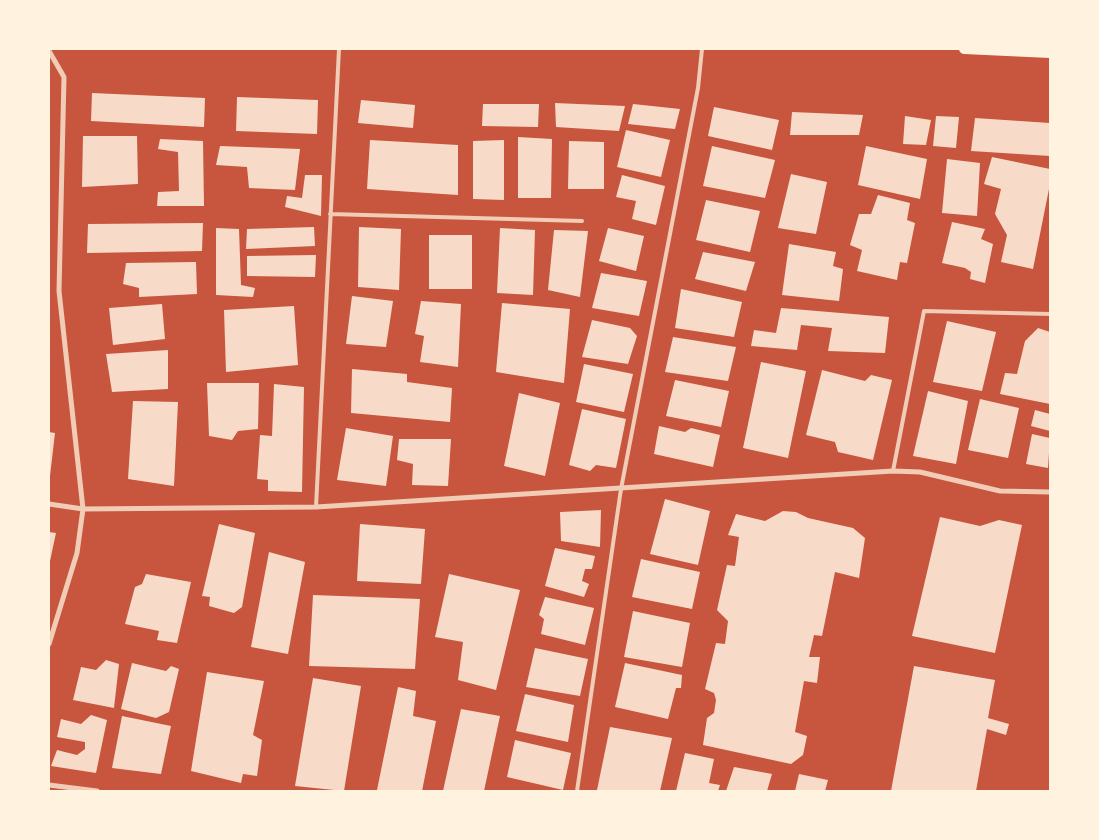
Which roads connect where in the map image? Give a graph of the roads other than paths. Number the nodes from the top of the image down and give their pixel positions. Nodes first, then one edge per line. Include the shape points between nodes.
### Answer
1 (339, 49) edge
2 (702, 49) edge
3 (964, 49) edge
4 (49, 51) edge
5 (1050, 53) edge
6 (330, 214) junction
7 (582, 221) dead end
8 (1050, 314) edge
9 (893, 471) junction
10 (621, 489) junction
11 (1050, 492) edge
12 (49, 504) edge
13 (316, 507) junction
14 (83, 509) junction
15 (49, 644) edge
16 (49, 785) edge
17 (97, 791) edge
18 (577, 791) edge

1 - 6 lane
2 - 10 lane via 698,88
3 - 5 main road
4 - 14 street via 64,76 59,291
6 - 7 lane
6 - 13 lane
8 - 9 lane via 924,311
9 - 10 street
9 - 11 street via 920,472 1000,491
10 - 13 street
10 - 18 lane
12 - 14 street
13 - 14 street
14 - 15 street via 76,554
16 - 17 street

